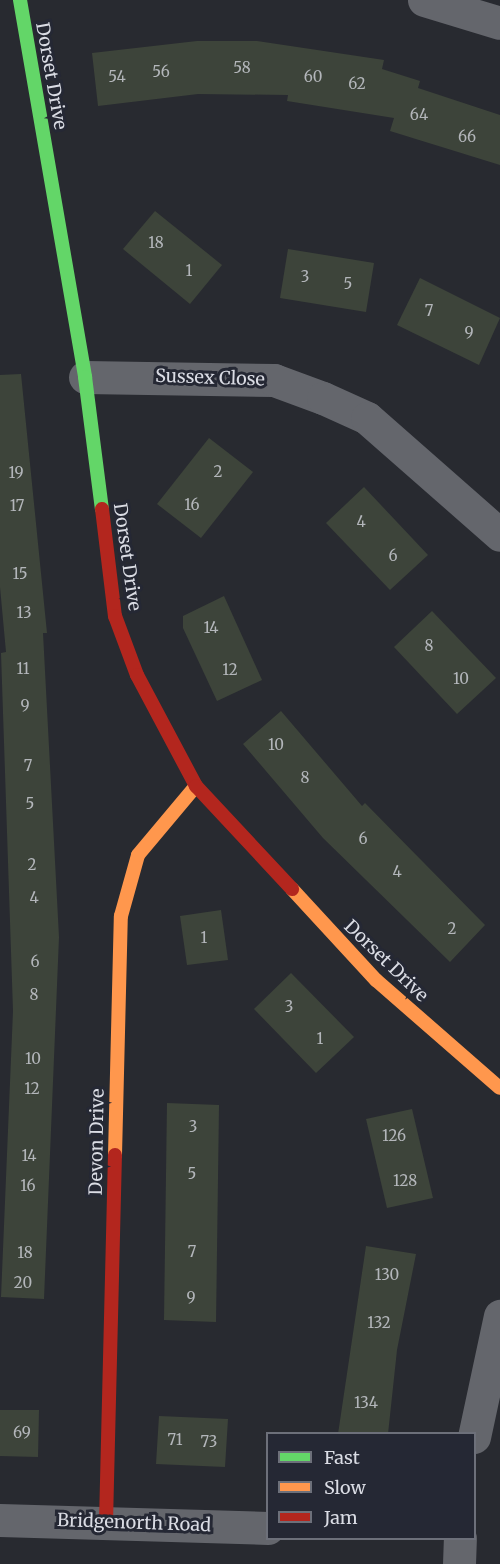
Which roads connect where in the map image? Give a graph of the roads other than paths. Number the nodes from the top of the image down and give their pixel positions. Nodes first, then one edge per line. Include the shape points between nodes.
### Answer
1 (12, 0) edge
2 (20, 0) edge
3 (424, 0) edge
4 (0, 4) edge
5 (500, 23) edge
6 (86, 376) junction
7 (500, 535) edge
8 (196, 786) junction
9 (500, 1088) edge
10 (500, 1316) edge
11 (490, 1405) edge
12 (476, 1433) edge
13 (0, 1520) edge
14 (106, 1522) junction
15 (266, 1528) edge
16 (460, 1540) edge
17 (459, 1564) edge

1 - 4 street
2 - 6 street, Dorset Drive
3 - 5 street
6 - 7 street, Sussex Close via 273,380 323,398 367,418
6 - 8 street, Dorset Drive via 115,616 162,729
8 - 9 street, Dorset Drive via 376,980
8 - 14 street, Devon Drive via 138,855 121,916
10 - 11 street
11 - 12 street
13 - 14 street, Bridgenorth Road
14 - 15 street, Bridgenorth Road
16 - 17 street

